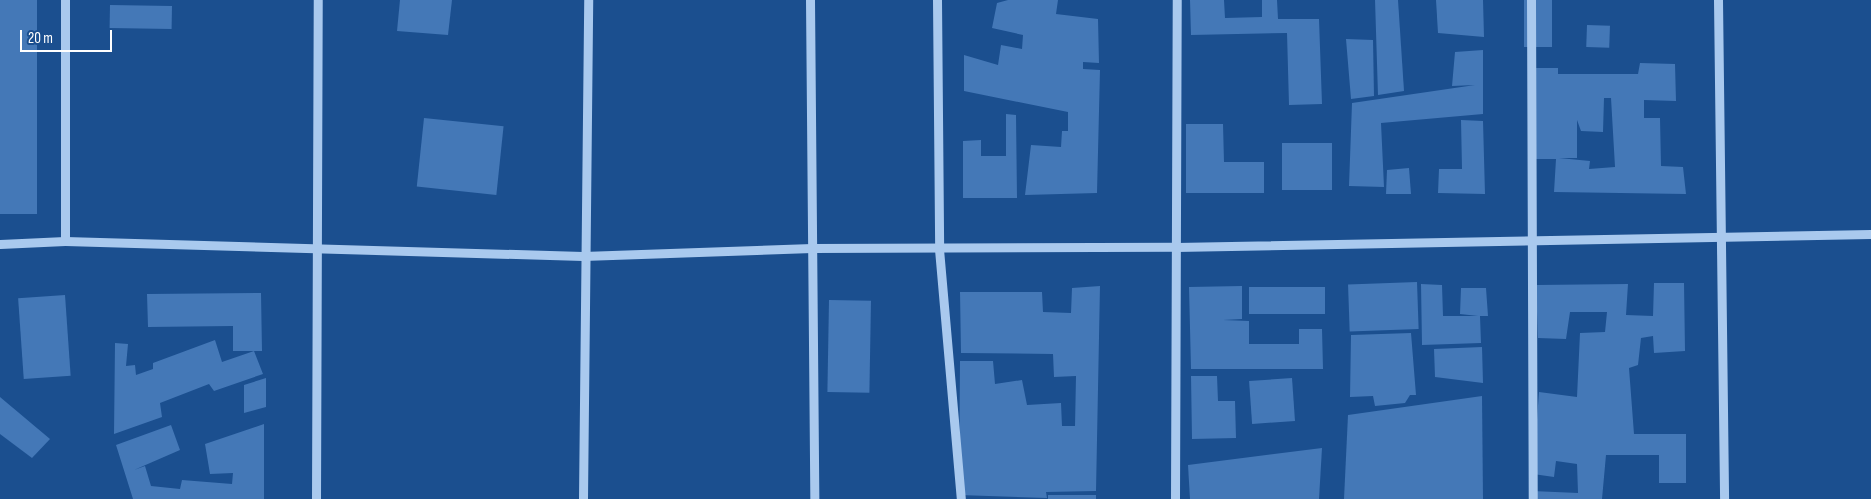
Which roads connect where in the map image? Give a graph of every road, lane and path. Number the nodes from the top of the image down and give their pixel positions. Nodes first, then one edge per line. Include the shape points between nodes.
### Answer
1 (65, 0) edge
2 (318, 0) edge
3 (588, 0) edge
4 (810, 0) edge
5 (938, 0) edge
6 (1177, 0) edge
7 (1531, 0) edge
8 (1718, 0) edge
9 (1871, 234) edge
10 (1720, 238) junction
11 (1532, 240) junction
12 (65, 241) junction
13 (0, 244) edge
14 (1176, 247) junction
15 (812, 248) junction
16 (318, 249) junction
17 (939, 249) junction
18 (583, 256) junction
19 (316, 499) edge
20 (583, 499) edge
21 (814, 499) edge
22 (961, 499) edge
23 (1175, 499) edge
24 (1533, 499) edge
25 (1724, 499) edge

1 - 12 street
2 - 16 street
3 - 18 street
4 - 15 street
5 - 17 street
6 - 14 street
7 - 11 street
8 - 10 street
9 - 10 street
10 - 11 street
10 - 25 street
11 - 14 street
11 - 24 street
12 - 13 street
12 - 16 street
14 - 17 street
14 - 23 street
15 - 17 street
15 - 18 street
15 - 21 street
16 - 18 street
16 - 19 street
17 - 22 street
18 - 20 street

